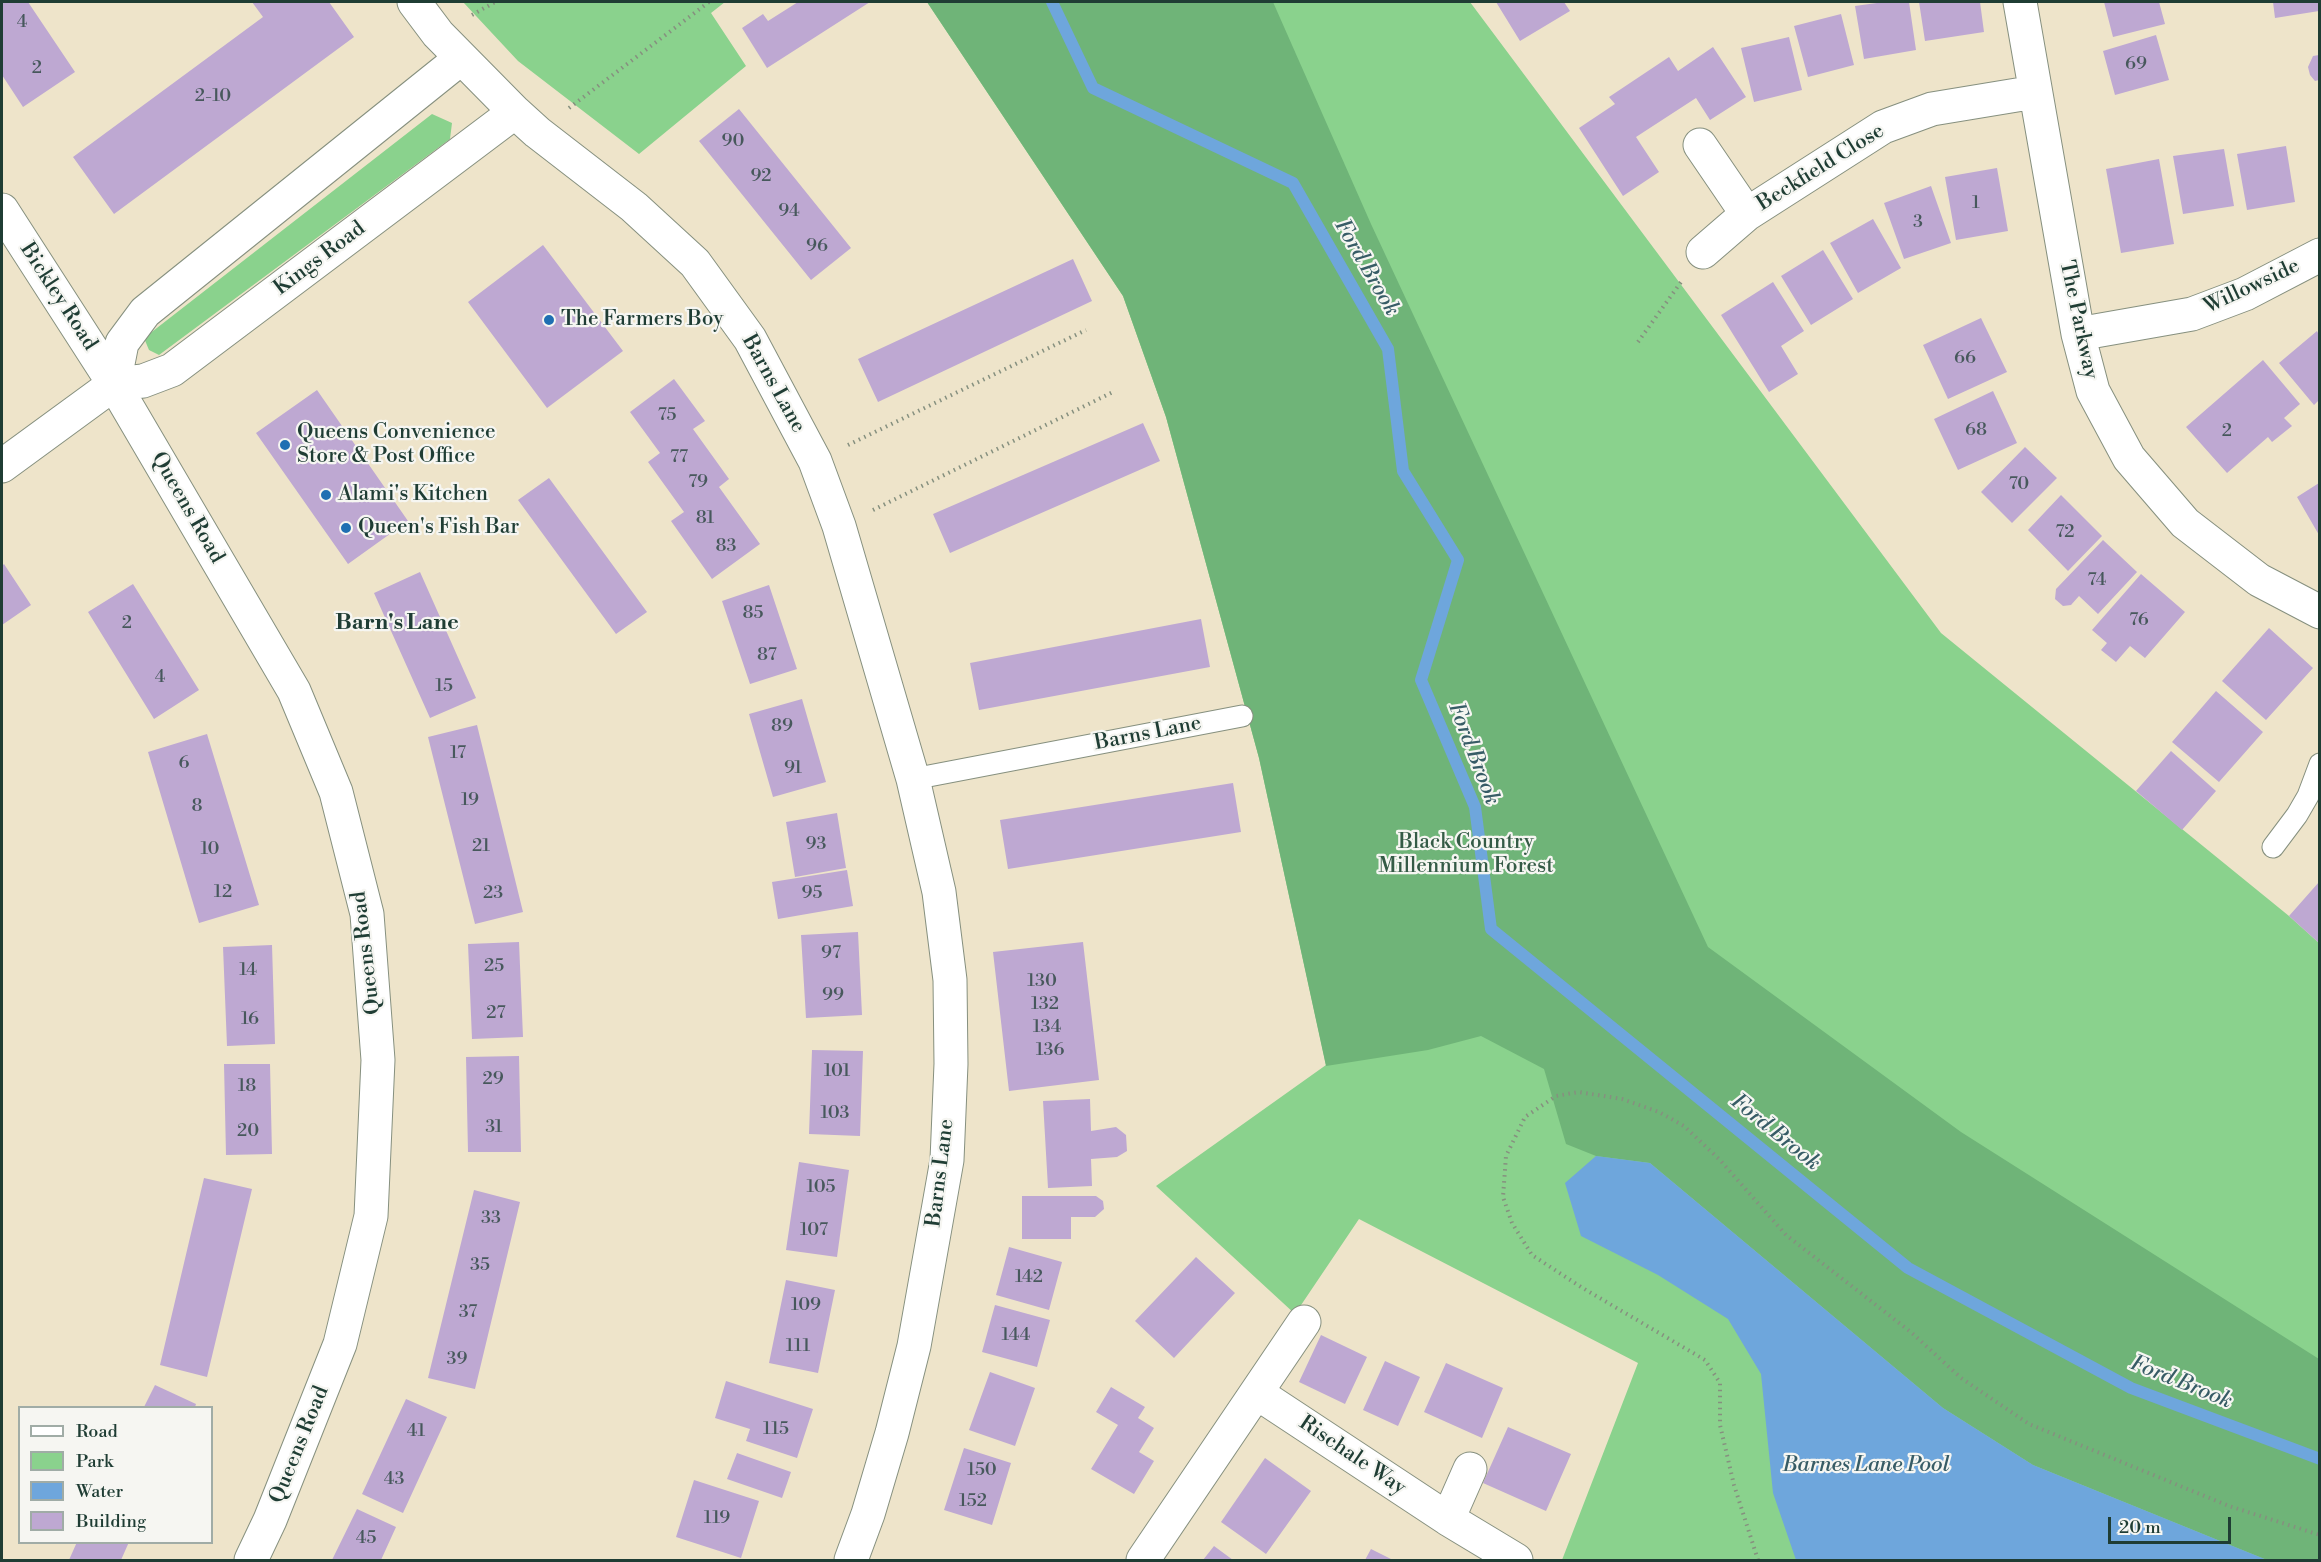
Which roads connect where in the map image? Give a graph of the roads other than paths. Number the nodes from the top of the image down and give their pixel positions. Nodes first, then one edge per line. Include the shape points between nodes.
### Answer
1 (414, 2) edge
2 (2020, 2) edge
3 (460, 59) junction
4 (2035, 92) junction
5 (526, 122) junction
6 (1700, 145) dead end
7 (2, 210) edge
8 (1747, 214) junction
9 (1703, 252) road end
10 (2319, 255) edge
11 (2078, 334) junction
12 (114, 384) junction
13 (2, 466) edge
14 (2319, 612) edge
15 (1242, 716) dead end
16 (2319, 764) edge
17 (913, 779) junction
18 (2273, 847) dead end
19 (1304, 1322) dead end
20 (1257, 1393) junction
21 (1470, 1469) dead end
22 (1448, 1519) junction
23 (251, 1560) edge
24 (852, 1560) edge
25 (1143, 1560) edge
26 (1516, 1560) edge

1 - 3 street, Barns Lane
2 - 4 street, The Parkway
3 - 5 street, Barns Lane
3 - 12 street via 145,312 122,343
4 - 8 street, Beckfield Close via 1932,109 1883,127
4 - 11 street, The Parkway
5 - 12 street, Kings Road via 172,370 143,381
5 - 17 street, Barns Lane via 634,207 695,263 750,339 815,461
6 - 8 street, Beckfield Close
7 - 12 street, Bickley Road
8 - 9 street, Beckfield Close
10 - 11 street, Willowside via 2246,294 2192,314
11 - 14 street, The Parkway via 2093,391 2129,458 2185,523 2259,580
12 - 13 street, Kings Road
12 - 23 street, Queens Road via 294,691 336,792 367,914 378,1060 370,1216 340,1344
15 - 17 lane, Barns Lane
16 - 18 lane via 2308,796
17 - 24 street, Barns Lane via 939,892 950,980 947,1160 914,1346
19 - 20 street
20 - 22 street, Rischale Way
20 - 25 street
21 - 22 street
22 - 26 street, Rischale Way

